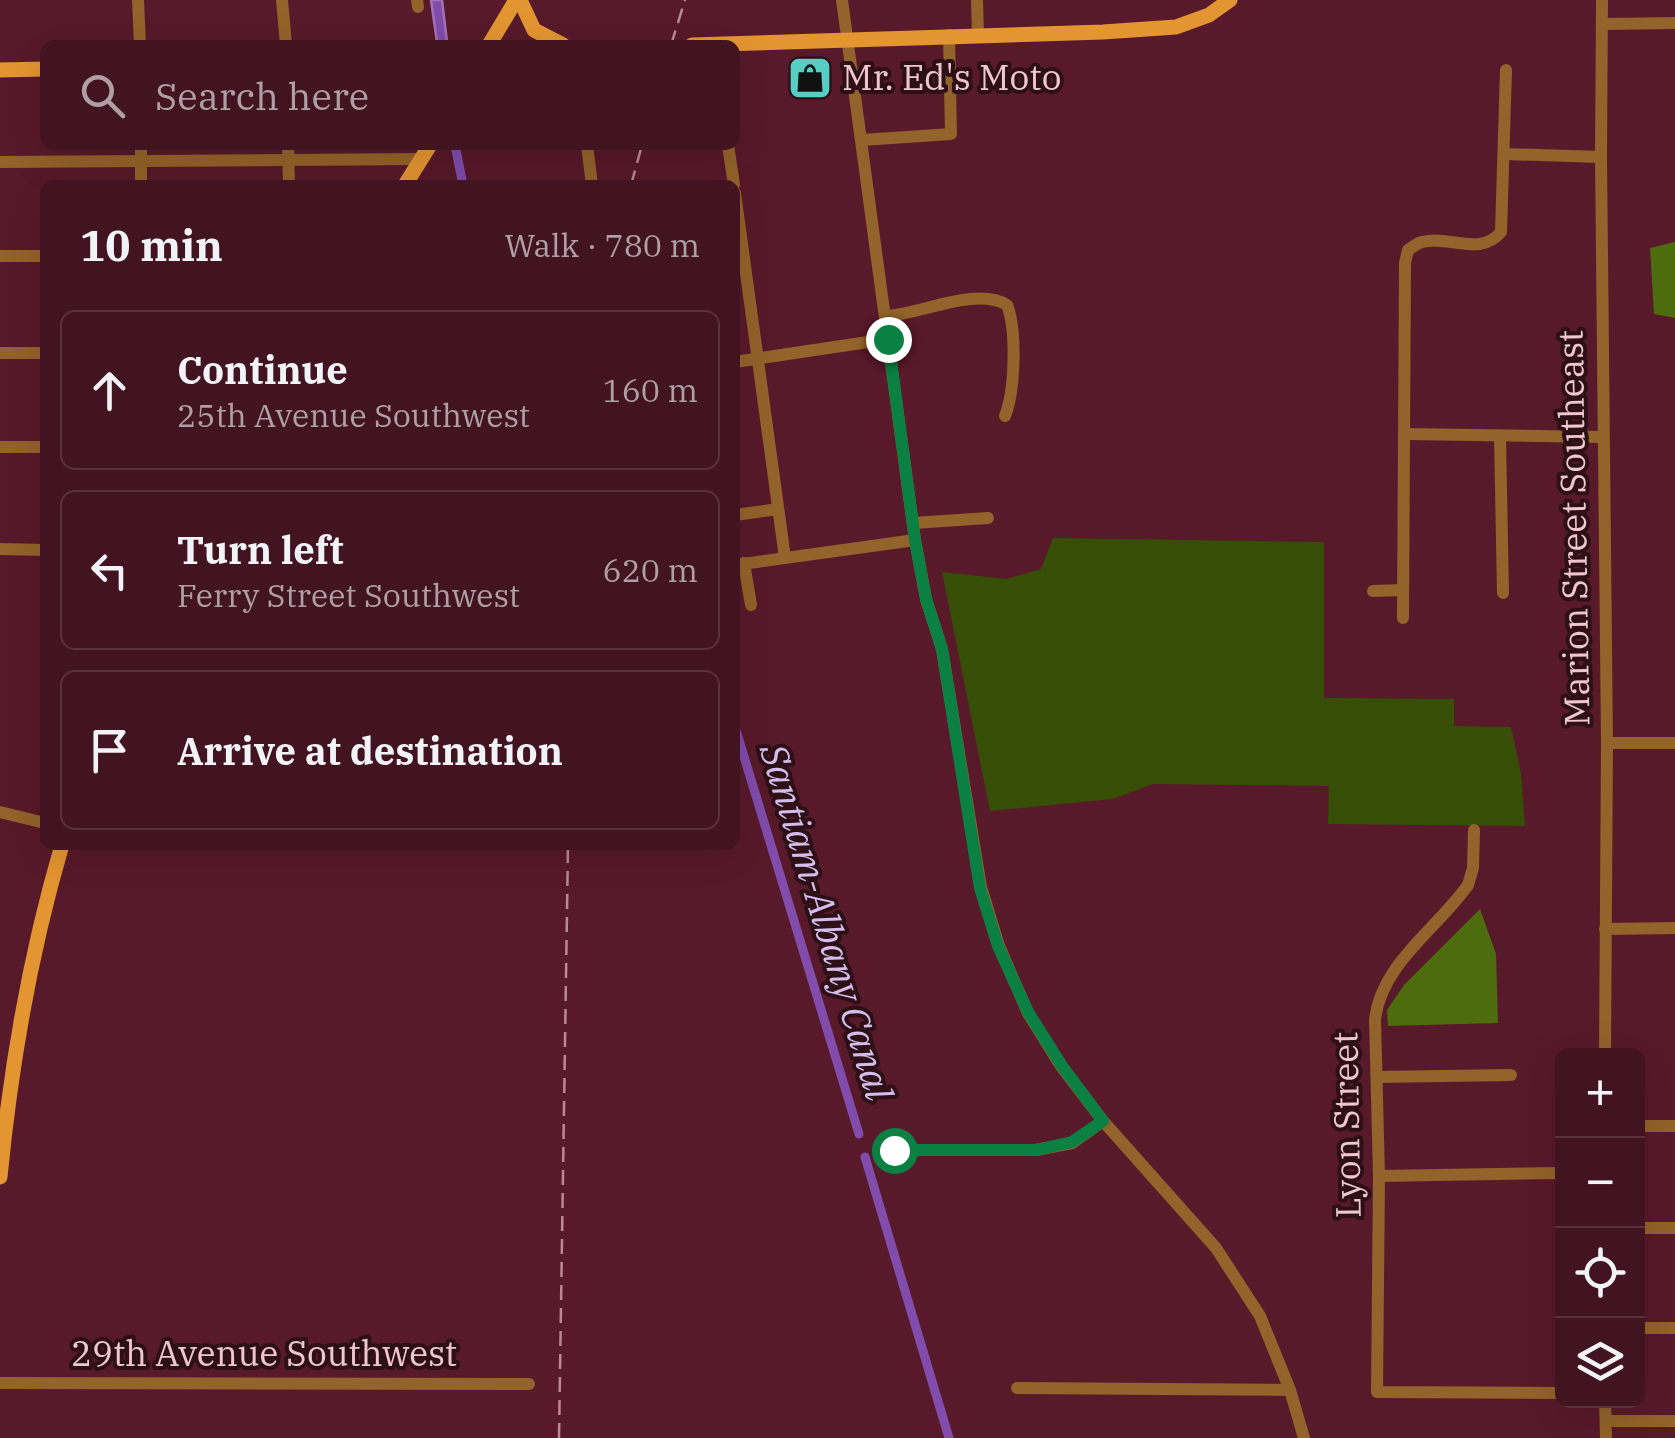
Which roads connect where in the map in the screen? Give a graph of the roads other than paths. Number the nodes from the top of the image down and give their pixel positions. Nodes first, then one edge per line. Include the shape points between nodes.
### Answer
1 (138, 0) edge
2 (282, 0) edge
3 (518, 0) edge
4 (842, 0) edge
5 (976, 0) edge
6 (1230, 0) edge
7 (1602, 0) edge
8 (1675, 23) edge
9 (1602, 24) junction
10 (978, 34) junction
11 (950, 35) junction
12 (848, 39) junction
13 (140, 40) edge
14 (286, 40) edge
15 (491, 40) edge
16 (553, 40) edge
17 (740, 43) edge
18 (40, 69) edge
19 (0, 70) edge
20 (1506, 70) dead end
21 (862, 140) junction
22 (141, 150) edge
23 (588, 150) edge
24 (729, 150) edge
25 (288, 152) edge
26 (426, 152) edge
27 (1504, 154) junction
28 (1600, 157) junction
29 (0, 162) edge
30 (141, 162) junction
31 (142, 180) edge
32 (288, 180) edge
33 (407, 180) edge
34 (591, 180) edge
35 (733, 180) edge
36 (0, 256) edge
37 (40, 256) edge
38 (740, 260) edge
39 (885, 316) junction
40 (888, 339) junction
41 (0, 353) edge
42 (40, 353) edge
43 (758, 358) junction
44 (740, 361) edge
45 (1005, 416) dead end
46 (1404, 434) junction
47 (1500, 436) junction
48 (1602, 437) junction
49 (40, 446) edge
50 (0, 447) edge
51 (778, 509) junction
52 (740, 514) edge
53 (988, 518) dead end
54 (912, 523) junction
55 (915, 540) junction
56 (0, 550) edge
57 (40, 550) edge
58 (785, 558) junction
59 (740, 564) edge
60 (740, 567) edge
61 (1404, 590) junction
62 (1373, 591) dead end
63 (1503, 592) dead end
64 (751, 605) dead end
65 (1403, 618) dead end
66 (1607, 743) junction
67 (1675, 743) edge
68 (0, 812) edge
69 (40, 823) edge
70 (1474, 830) dead end
71 (60, 850) edge
72 (1675, 928) edge
73 (1604, 929) junction
74 (1605, 1048) edge
75 (1511, 1075) dead end
76 (1377, 1077) junction
77 (1103, 1121) junction
78 (1645, 1126) edge
79 (1675, 1126) edge
80 (894, 1150) dead end
81 (1555, 1173) edge
82 (1379, 1176) junction
83 (0, 1177) edge
84 (1645, 1228) edge
85 (1675, 1228) edge
86 (1645, 1328) edge
87 (1675, 1328) edge
88 (0, 1383) edge
89 (529, 1384) dead end
90 (1017, 1388) dead end
91 (1290, 1390) junction
92 (1555, 1393) edge
93 (1606, 1408) edge
94 (1606, 1421) junction
95 (1675, 1421) edge
96 (1304, 1438) edge
97 (1606, 1438) edge

1 - 13 street
2 - 14 street
3 - 15 main road
3 - 16 main road via 534,30
4 - 12 street
5 - 10 street
6 - 10 main road via 1176,27
7 - 9 street, Marion Street Southeast
8 - 9 street
9 - 28 street, Marion Street Southeast
10 - 11 main road
11 - 12 main road
11 - 21 street via 952,134
12 - 17 main road
12 - 21 street
18 - 19 main road
20 - 27 street
21 - 39 street
22 - 30 street
23 - 34 street
24 - 35 street
25 - 26 street
25 - 30 street
25 - 32 street
26 - 33 main road
27 - 28 street
27 - 46 street via 1502,232 1493,242 1423,242 1408,250
28 - 48 street, Marion Street Southeast
29 - 30 street
30 - 31 street
36 - 37 street
38 - 43 street
39 - 40 street
39 - 45 street via 961,301 1008,306 1012,394
40 - 43 street
40 - 54 street
41 - 42 street
43 - 44 street
43 - 51 street
46 - 47 street
46 - 61 street
47 - 48 street
47 - 63 street
48 - 66 street, Marion Street Southeast
49 - 50 street
51 - 52 street
51 - 58 street
53 - 54 street
54 - 55 street
55 - 58 street
55 - 77 street via 942,649 980,888 998,946 1030,1018
56 - 57 street
58 - 59 street
60 - 64 street
61 - 62 street
61 - 65 street
66 - 67 street
66 - 73 street, Marion Street Southeast
68 - 69 street
70 - 76 street, Lyon Street via 1468,885 1378,997
71 - 83 main road via 22,1005
72 - 73 street
73 - 74 street, Marion Street Southeast
75 - 76 street
76 - 82 street, Lyon Street
77 - 80 street via 1072,1142 1036,1150
77 - 91 street via 1216,1248 1261,1319
78 - 79 street
81 - 82 street
82 - 92 street, Lyon Street via 1377,1392
84 - 85 street
86 - 87 street
88 - 89 street, 29th Avenue Southwest
90 - 91 street
91 - 96 street
93 - 94 street
94 - 95 street
94 - 97 street

